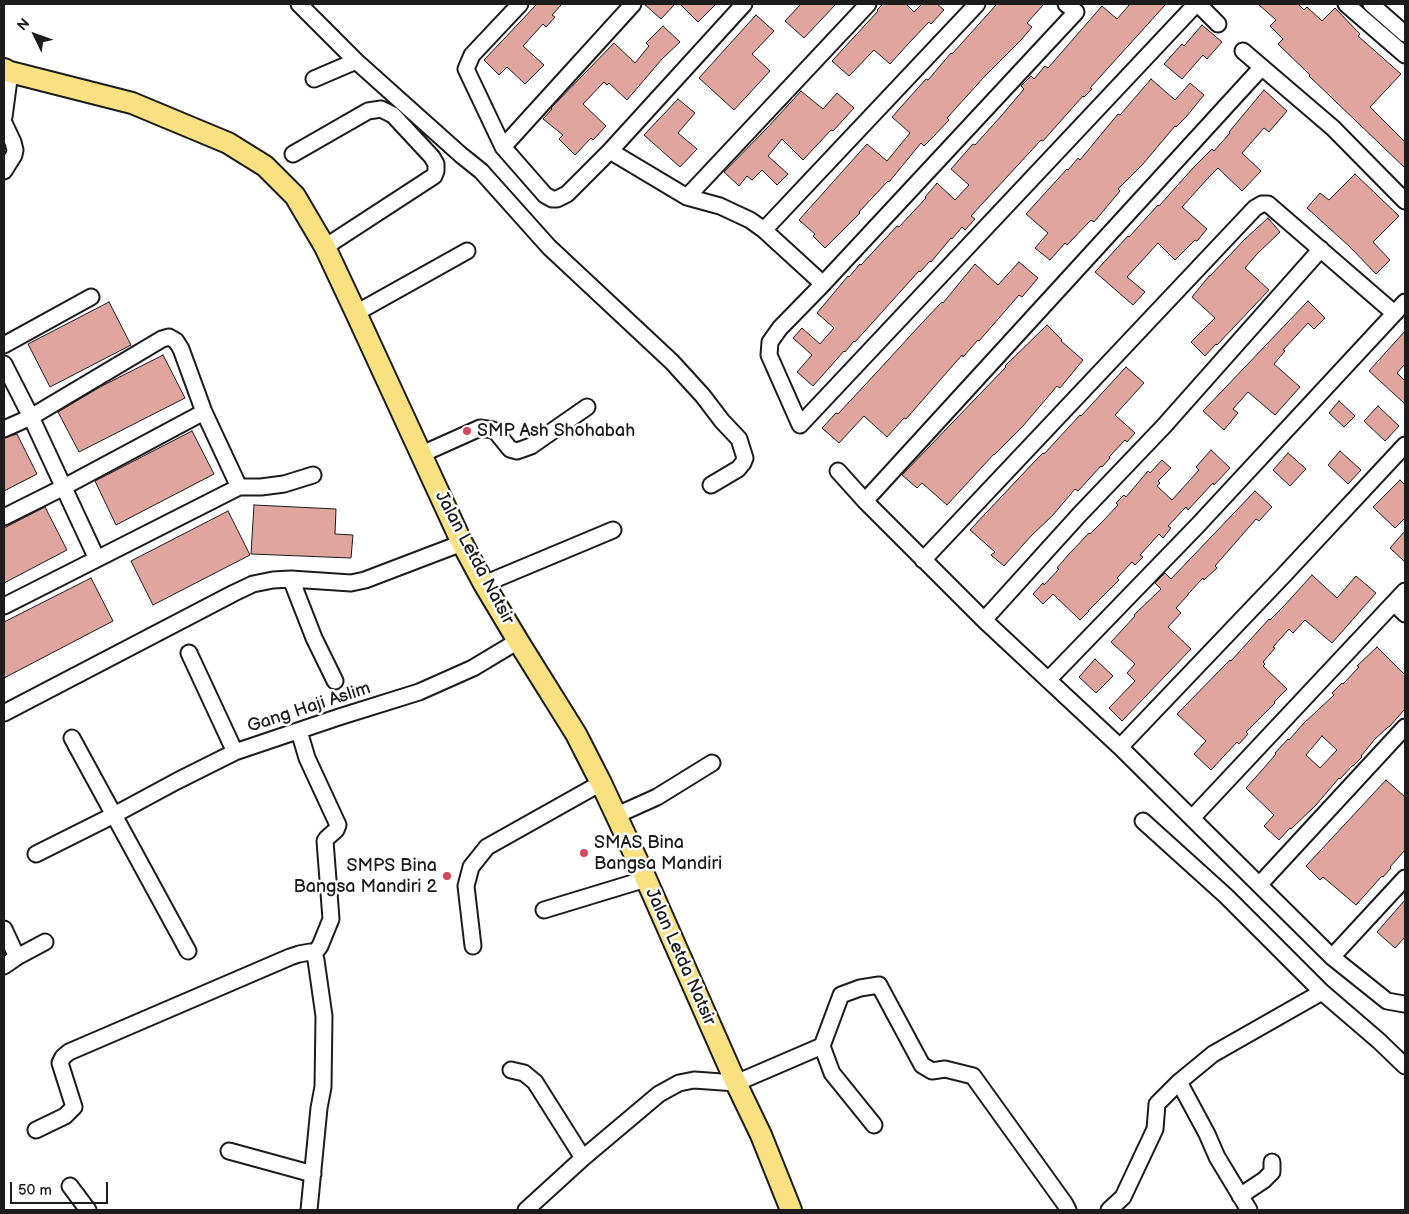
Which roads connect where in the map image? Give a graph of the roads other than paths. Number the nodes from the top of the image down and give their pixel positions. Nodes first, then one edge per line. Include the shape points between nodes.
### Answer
1 (299, 4) edge
2 (520, 4) edge
3 (633, 4) edge
4 (744, 4) edge
5 (868, 4) edge
6 (977, 4) edge
7 (1197, 4) edge
8 (1346, 4) edge
9 (1374, 5) edge
10 (1075, 6) edge
11 (1218, 24) dead end
12 (1405, 34) edge
13 (1243, 51) dead end
14 (1405, 55) edge
15 (356, 61) junction
16 (1262, 67) junction
17 (7, 70) edge
18 (314, 79) dead end
19 (4, 117) edge
20 (4, 123) edge
21 (503, 147) junction
22 (610, 151) junction
23 (293, 154) dead end
24 (4, 171) edge
25 (686, 196) junction
26 (1405, 201) edge
27 (764, 230) junction
28 (325, 247) junction
29 (1321, 249) junction
30 (467, 251) dead end
31 (823, 284) junction
32 (91, 297) dead end
33 (1405, 302) edge
34 (356, 313) junction
35 (1394, 313) junction
36 (4, 345) edge
37 (4, 364) edge
38 (586, 407) dead end
39 (204, 412) junction
40 (31, 417) junction
41 (4, 429) edge
42 (1405, 445) edge
43 (422, 454) junction
44 (838, 471) dead end
45 (313, 475) dead end
46 (711, 485) dead end
47 (64, 487) junction
48 (239, 487) junction
49 (865, 501) junction
50 (4, 517) edge
51 (613, 530) dead end
52 (462, 542) junction
53 (98, 558) junction
54 (923, 560) junction
55 (291, 579) junction
56 (484, 584) junction
57 (1405, 591) edge
58 (1394, 604) junction
59 (4, 606) edge
60 (1405, 614) edge
61 (984, 620) junction
62 (518, 641) junction
63 (190, 653) dead end
64 (1048, 680) junction
65 (335, 681) dead end
66 (4, 713) edge
67 (299, 731) junction
68 (1404, 732) edge
69 (72, 738) dead end
70 (1120, 747) junction
71 (236, 752) junction
72 (712, 763) dead end
73 (601, 783) junction
74 (114, 815) junction
75 (617, 815) junction
76 (1192, 818) junction
77 (1144, 821) dead end
78 (36, 854) dead end
79 (1405, 878) edge
80 (646, 879) junction
81 (1260, 884) junction
82 (544, 910) dead end
83 (4, 929) edge
84 (45, 942) dead end
85 (473, 946) dead end
86 (188, 951) dead end
87 (314, 954) junction
88 (17, 957) junction
89 (1332, 957) junction
90 (4, 966) edge
91 (1322, 992) junction
92 (1405, 1004) edge
93 (822, 1046) junction
94 (1405, 1066) edge
95 (511, 1070) dead end
96 (1179, 1082) junction
97 (736, 1083) junction
98 (874, 1125) dead end
99 (36, 1130) dead end
100 (229, 1151) dead end
101 (583, 1158) junction
102 (1272, 1162) dead end
103 (313, 1174) junction
104 (70, 1186) dead end
105 (1240, 1196) junction
106 (788, 1209) edge
107 (88, 1210) edge
108 (309, 1210) edge
109 (526, 1210) edge
110 (1068, 1210) edge
111 (1109, 1210) edge
112 (1250, 1210) edge

1 - 15 street
2 - 21 street via 472,55 466,69
3 - 21 street
4 - 22 street
5 - 25 street
6 - 27 street
7 - 11 street
7 - 31 street via 800,425 768,355 770,342
8 - 14 street
9 - 12 street
10 - 31 street
13 - 16 street
15 - 18 street
15 - 46 street via 481,171 562,259 672,362 703,396 739,439 745,458 738,469
16 - 26 street via 1333,128
16 - 49 street
17 - 19 street
17 - 28 main road, Jalan Letda Natsir via 132,103 228,143 265,166 295,196
20 - 24 street via 15,150
21 - 22 street via 552,199 567,194
22 - 25 street
23 - 28 street via 368,111 381,109 393,115 436,164 434,176
25 - 27 street via 720,206
27 - 31 street
28 - 34 main road, Jalan Letda Natsir
29 - 35 street
29 - 54 street via 1268,204 1255,208
29 - 61 street via 1164,426 1078,515
30 - 34 street
32 - 36 street
33 - 35 street
34 - 43 main road, Jalan Letda Natsir
35 - 64 street via 1198,525
37 - 40 street
38 - 43 street via 530,446 517,451 510,449 496,432 480,428
39 - 40 street via 181,349 168,337
39 - 47 street
39 - 48 street
40 - 41 street
40 - 47 street
42 - 70 street
43 - 52 main road, Jalan Letda Natsir
44 - 49 street
45 - 48 street via 284,484
47 - 50 street
47 - 53 street
48 - 53 street
49 - 54 street
51 - 56 street
52 - 55 street via 365,580 351,583
52 - 56 main road, Jalan Letda Natsir
53 - 59 street
54 - 61 street
55 - 65 street
55 - 66 street via 253,584
56 - 62 main road, Jalan Letda Natsir
57 - 58 street
58 - 60 street
58 - 76 street
61 - 64 street
62 - 67 street, Gang Haji Aslim via 473,668 419,692
62 - 73 main road, Jalan Letda Natsir via 576,734
63 - 71 street
64 - 70 street
67 - 71 street, Gang Haji Aslim
67 - 87 street via 338,824 326,841 330,920
68 - 81 street
69 - 74 street
70 - 76 street
71 - 74 street, Gang Haji Aslim
72 - 75 street via 657,797
73 - 75 main road, Jalan Letda Natsir
73 - 85 street via 487,847 476,860 466,886
74 - 78 street, Gang Haji Aslim
74 - 86 street
75 - 80 main road, Jalan Letda Natsir
76 - 81 street
77 - 91 street via 1226,896
79 - 89 street
80 - 82 street
80 - 97 main road, Jalan Letda Natsir
81 - 89 street
83 - 88 street
84 - 88 street
87 - 99 street via 306,952 290,957 69,1052 60,1063 74,1107 65,1116
87 - 103 street via 324,1016 323,1087
88 - 90 street
89 - 92 street via 1387,1001
91 - 94 street
91 - 96 street via 1214,1054
93 - 97 street
93 - 98 street via 832,1073
93 - 110 street via 841,995 879,985 922,1065 932,1070 946,1069 973,1076
95 - 101 street via 524,1073 535,1082
96 - 105 street
96 - 111 street via 1158,1104 1155,1129 1124,1197
97 - 101 street via 694,1080 679,1083 659,1094
97 - 106 main road, Jalan Letda Natsir via 762,1135
100 - 103 street
101 - 109 street
102 - 105 street via 1272,1172
103 - 108 street
104 - 107 street
105 - 112 street

